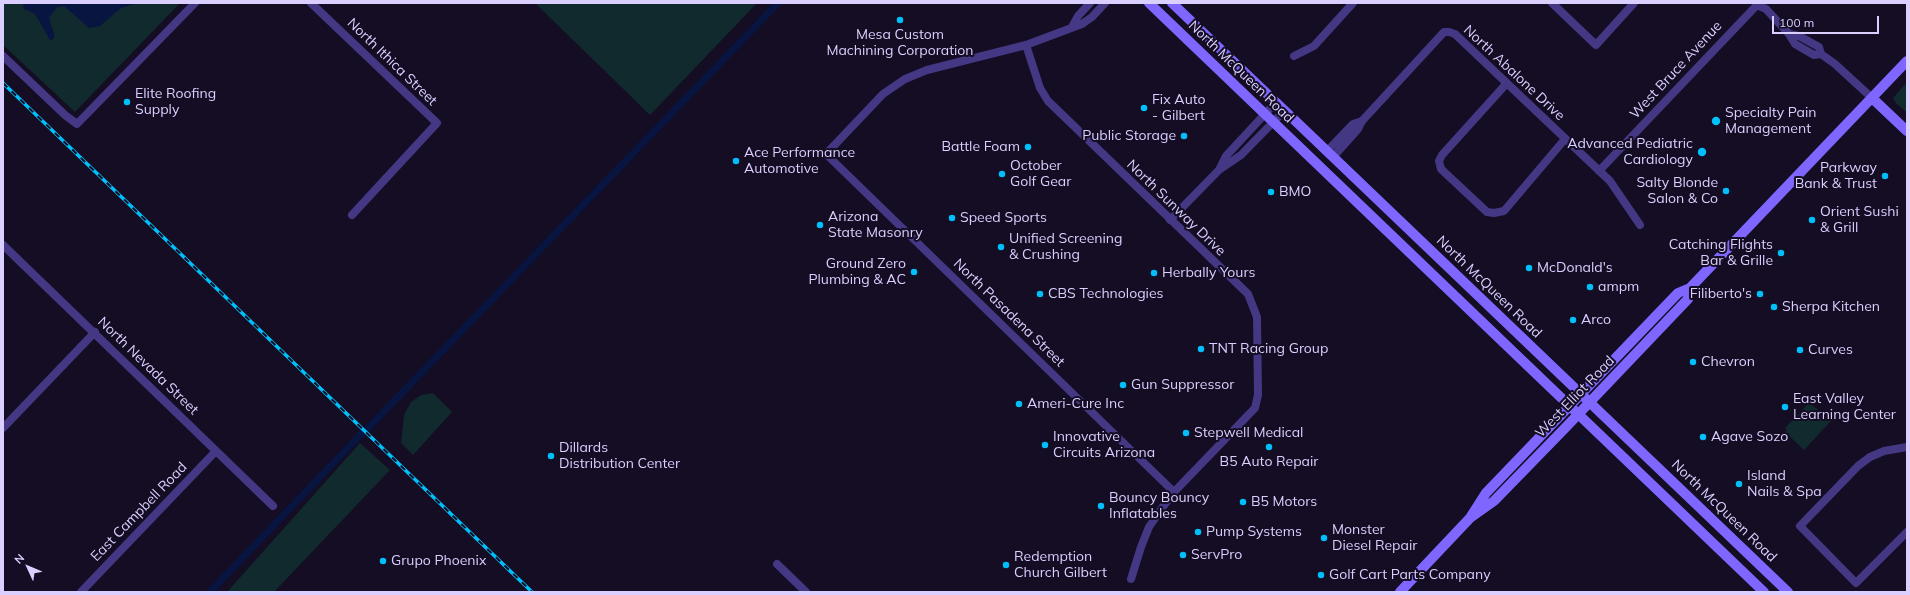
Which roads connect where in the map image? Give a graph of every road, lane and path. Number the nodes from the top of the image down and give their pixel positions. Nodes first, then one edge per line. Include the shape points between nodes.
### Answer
1 (195, 3) edge
2 (311, 3) edge
3 (1090, 3) edge
4 (1105, 3) edge
5 (1149, 3) edge
6 (1172, 3) edge
7 (1353, 3) edge
8 (1552, 3) edge
9 (1634, 3) edge
10 (1072, 27) junction
11 (1789, 34) junction
12 (1804, 39) junction
13 (1026, 44) junction
14 (1800, 47) junction
15 (1821, 54) junction
16 (3, 56) edge
17 (1294, 56) dead end
18 (1907, 61) edge
19 (1507, 83) junction
20 (1872, 98) junction
21 (1276, 102) junction
22 (1284, 110) junction
23 (1265, 114) junction
24 (1273, 122) junction
25 (1907, 131) edge
26 (1565, 139) junction
27 (1330, 154) junction
28 (1219, 170) junction
29 (1599, 170) junction
30 (352, 215) dead end
31 (1170, 220) junction
32 (1640, 225) dead end
33 (3, 245) edge
34 (1430, 250) junction
35 (1419, 262) junction
36 (1690, 288) junction
37 (95, 332) junction
38 (1581, 394) junction
39 (1589, 403) junction
40 (1569, 406) junction
41 (1578, 414) junction
42 (3, 428) edge
43 (1907, 447) edge
44 (216, 451) junction
45 (1174, 492) junction
46 (273, 506) dead end
47 (1470, 518) junction
48 (1721, 528) junction
49 (1907, 532) edge
50 (1712, 543) junction
51 (777, 564) dead end
52 (1131, 579) dead end
53 (81, 592) edge
54 (806, 592) edge
55 (1400, 592) edge
56 (1764, 592) edge
57 (1788, 592) edge

1 - 16 street via 77,124
2 - 30 street, North Ithica Street via 437,123
3 - 10 street
4 - 10 street via 1092,17
5 - 23 main road, North McQueen Road
6 - 21 main road, North McQueen Road
7 - 17 street via 1314,46
8 - 9 street via 1596,45
10 - 13 street
11 - 12 street
11 - 14 street
11 - 29 street, West Bruce Avenue via 1766,9 1757,4
12 - 14 street
12 - 15 street via 1819,47
13 - 31 street, North Sunway Drive via 1040,88 1048,101
13 - 45 street, North Pasadena Street via 927,70 905,79 883,94 826,154
14 - 15 street via 1814,55
15 - 20 street
18 - 20 main road, West Elliot Road
19 - 26 street, North Abalone Drive
19 - 26 street via 1442,155 1439,161 1441,169 1486,212 1494,214 1504,211
19 - 27 street, North Abalone Drive via 1455,34 1444,32 1362,121 1358,129 1351,131
20 - 25 main road
20 - 36 main road, West Elliot Road
21 - 22 main road, North McQueen Road
21 - 23 street
22 - 24 street
22 - 27 main road, North McQueen Road
23 - 24 main road, North McQueen Road
23 - 28 street via 1226,156
24 - 28 street via 1241,155
24 - 35 main road, North McQueen Road
26 - 29 street, North Abalone Drive
27 - 34 main road, North McQueen Road
28 - 31 street
29 - 32 street, North Abalone Drive via 1610,181
31 - 45 street, North Sunway Drive via 1248,294 1257,317 1258,350 1256,408
33 - 37 street, North Nevada Street
34 - 35 main road
34 - 38 main road, North McQueen Road
35 - 40 main road, North McQueen Road
36 - 38 main road, West Elliot Road via 1678,293
36 - 39 main road, West Elliot Road via 1688,299
37 - 42 street
37 - 44 street, North Nevada Street
38 - 39 main road, North McQueen Road
38 - 40 main road, West Elliot Road
39 - 41 main road, West Elliot Road
39 - 48 main road, North McQueen Road
40 - 41 main road, North McQueen Road
40 - 47 main road, West Elliot Road via 1486,493
41 - 47 main road, West Elliot Road via 1494,501
41 - 50 main road, North McQueen Road
43 - 49 street via 1884,451 1870,457 1858,466 1800,526 1856,583
44 - 46 street, North Nevada Street
44 - 53 street, East Campbell Road
45 - 52 street, North Sunway Drive via 1150,527
47 - 55 main road, West Elliot Road
48 - 50 main road
48 - 57 main road, North McQueen Road
50 - 56 main road, North McQueen Road
51 - 54 street

